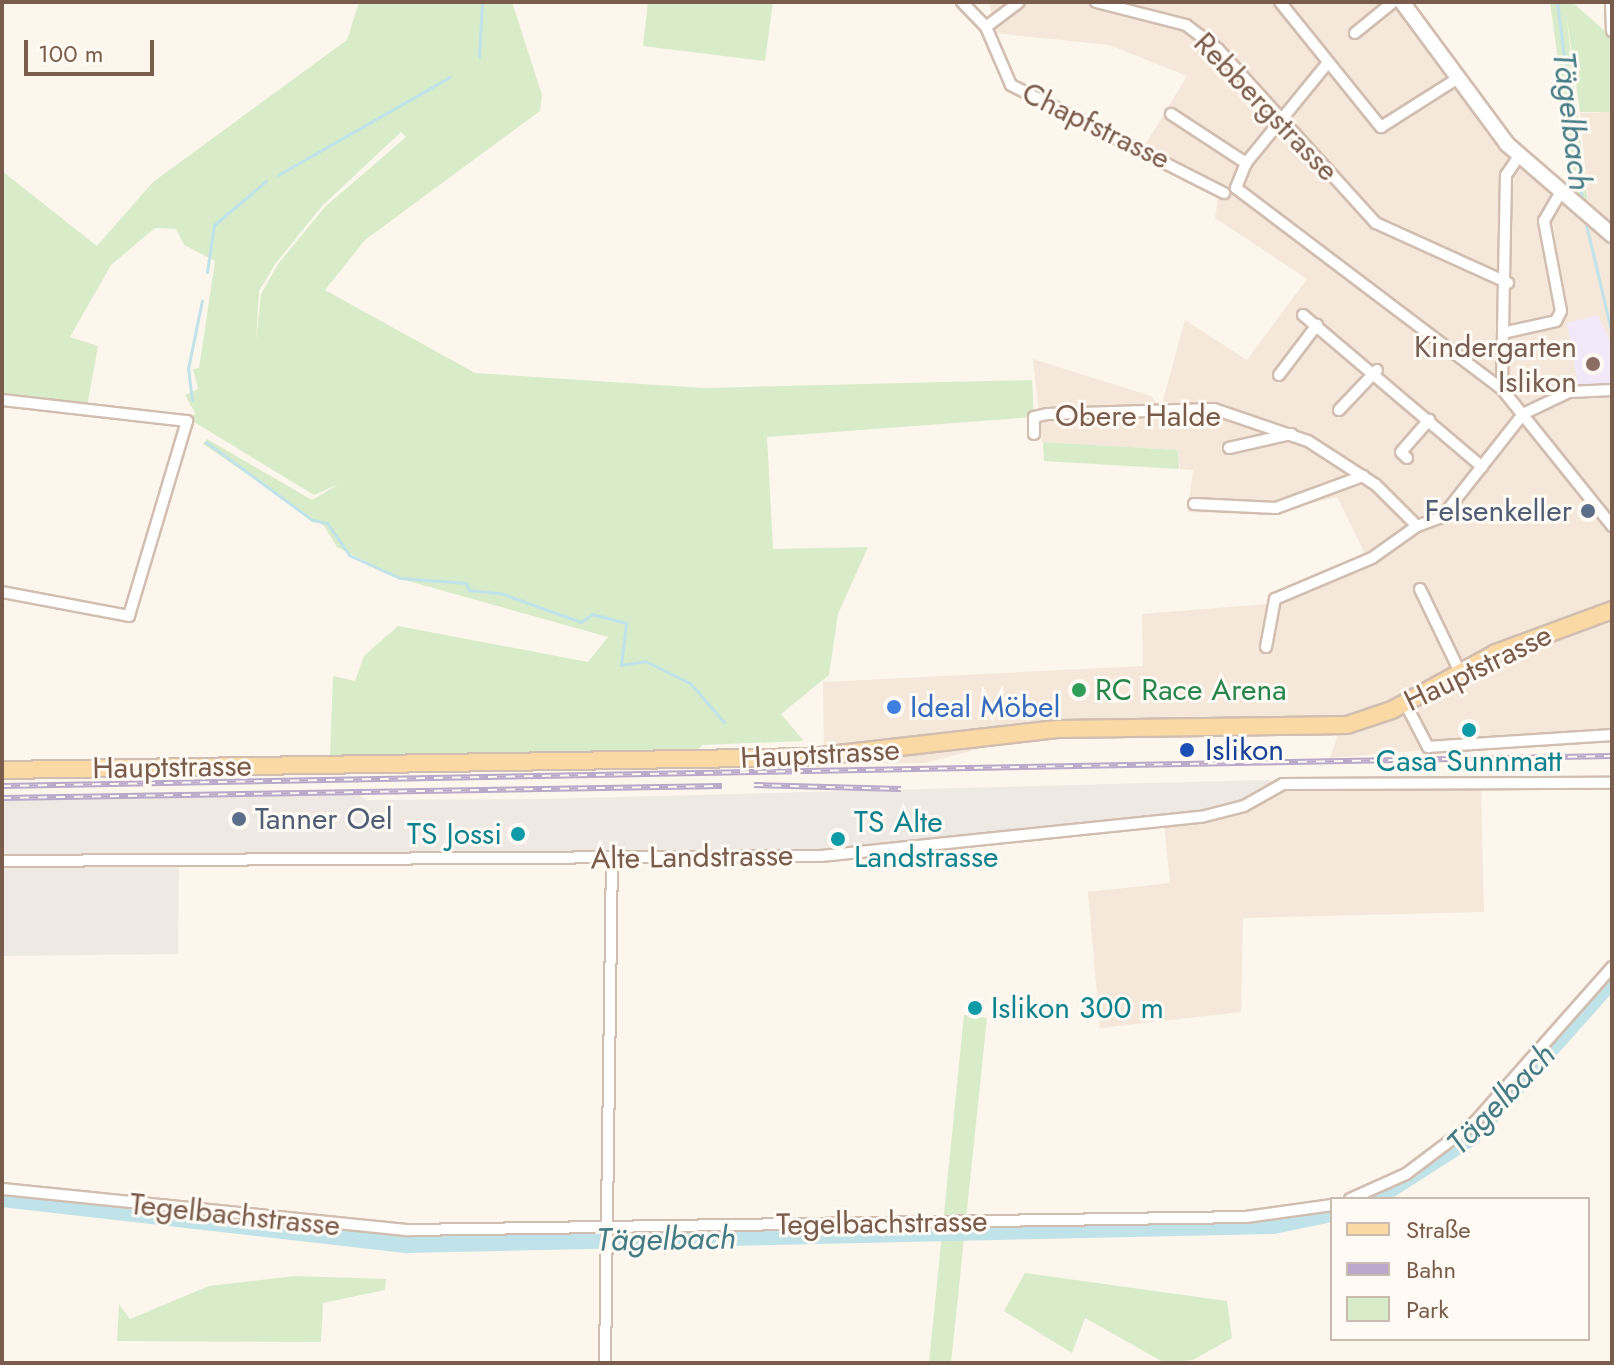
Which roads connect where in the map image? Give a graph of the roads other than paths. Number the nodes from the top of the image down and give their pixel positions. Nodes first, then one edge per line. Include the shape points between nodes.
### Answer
1 (962, 2) edge
2 (1019, 2) edge
3 (1096, 2) edge
4 (1280, 2) edge
5 (1393, 2) edge
6 (1402, 2) edge
7 (1611, 2) edge
8 (986, 27) junction
9 (1612, 31) edge
10 (1355, 33) dead end
11 (1326, 65) junction
12 (1455, 80) junction
13 (1171, 114) dead end
14 (1282, 122) junction
15 (1519, 156) junction
16 (1246, 163) junction
17 (1561, 192) junction
18 (1224, 193) dead end
19 (1612, 235) edge
20 (1508, 283) junction
21 (1303, 315) dead end
22 (1317, 325) junction
23 (1507, 332) junction
24 (1377, 370) junction
25 (1279, 375) dead end
26 (1502, 389) junction
27 (1612, 390) edge
28 (2, 400) edge
29 (1339, 410) dead end
30 (1523, 414) junction
31 (1429, 420) junction
32 (1034, 434) dead end
33 (1291, 434) junction
34 (1229, 448) dead end
35 (1407, 458) dead end
36 (1482, 467) junction
37 (1363, 476) junction
38 (1194, 504) dead end
39 (1417, 526) junction
40 (1612, 526) edge
41 (1420, 589) dead end
42 (2, 592) edge
43 (1612, 610) edge
44 (1266, 647) dead end
45 (1460, 672) junction
46 (1405, 703) junction
47 (1612, 735) edge
48 (2, 770) edge
49 (1612, 783) edge
50 (612, 858) junction
51 (2, 861) edge
52 (1612, 967) edge
53 (2, 1189) edge
54 (1354, 1197) edge
55 (1330, 1205) edge
56 (605, 1231) junction
57 (605, 1363) edge

1 - 8 street, Chapfstrasse
2 - 8 street
3 - 14 street, Rebbergstrasse via 1186,25 1218,49
4 - 11 street
5 - 10 street
6 - 12 street
7 - 9 street
8 - 18 street, Chapfstrasse via 1011,85
11 - 12 street via 1381,127
11 - 14 street
12 - 15 street
13 - 16 street
14 - 16 street
14 - 20 street, Rebbergstrasse via 1376,223
15 - 17 street
15 - 20 street via 1506,175
16 - 26 street via 1236,180 1242,198 1343,266
17 - 19 street
17 - 23 street via 1544,221 1561,311 1556,321
20 - 23 street
21 - 22 street
22 - 24 street
22 - 25 street
23 - 26 street
24 - 29 street
24 - 31 street
26 - 30 street
27 - 30 street via 1569,392
28 - 42 street via 187,421 129,616
30 - 36 street
30 - 40 street
31 - 35 street via 1401,452
31 - 36 street
32 - 33 street, Obere Halde via 1034,417 1214,409
33 - 34 street
33 - 37 street, Obere Halde
36 - 39 street via 1442,517
37 - 38 street via 1276,508
37 - 39 street, Obere Halde
39 - 44 street via 1353,569 1275,599
41 - 45 street
43 - 45 main road, Hauptstrasse
45 - 46 main road, Hauptstrasse
46 - 47 street via 1428,747
46 - 48 main road, Hauptstrasse via 1347,725 1059,729 814,757
49 - 50 street, Alte Landstrasse via 1302,782 1273,787 1238,808 1164,823 821,856
50 - 51 street, Alte Landstrasse
50 - 56 street
52 - 54 street via 1475,1122 1406,1174
53 - 56 street, Tegelbachstrasse via 357,1228
55 - 56 street, Tegelbachstrasse via 1246,1217
56 - 57 street

